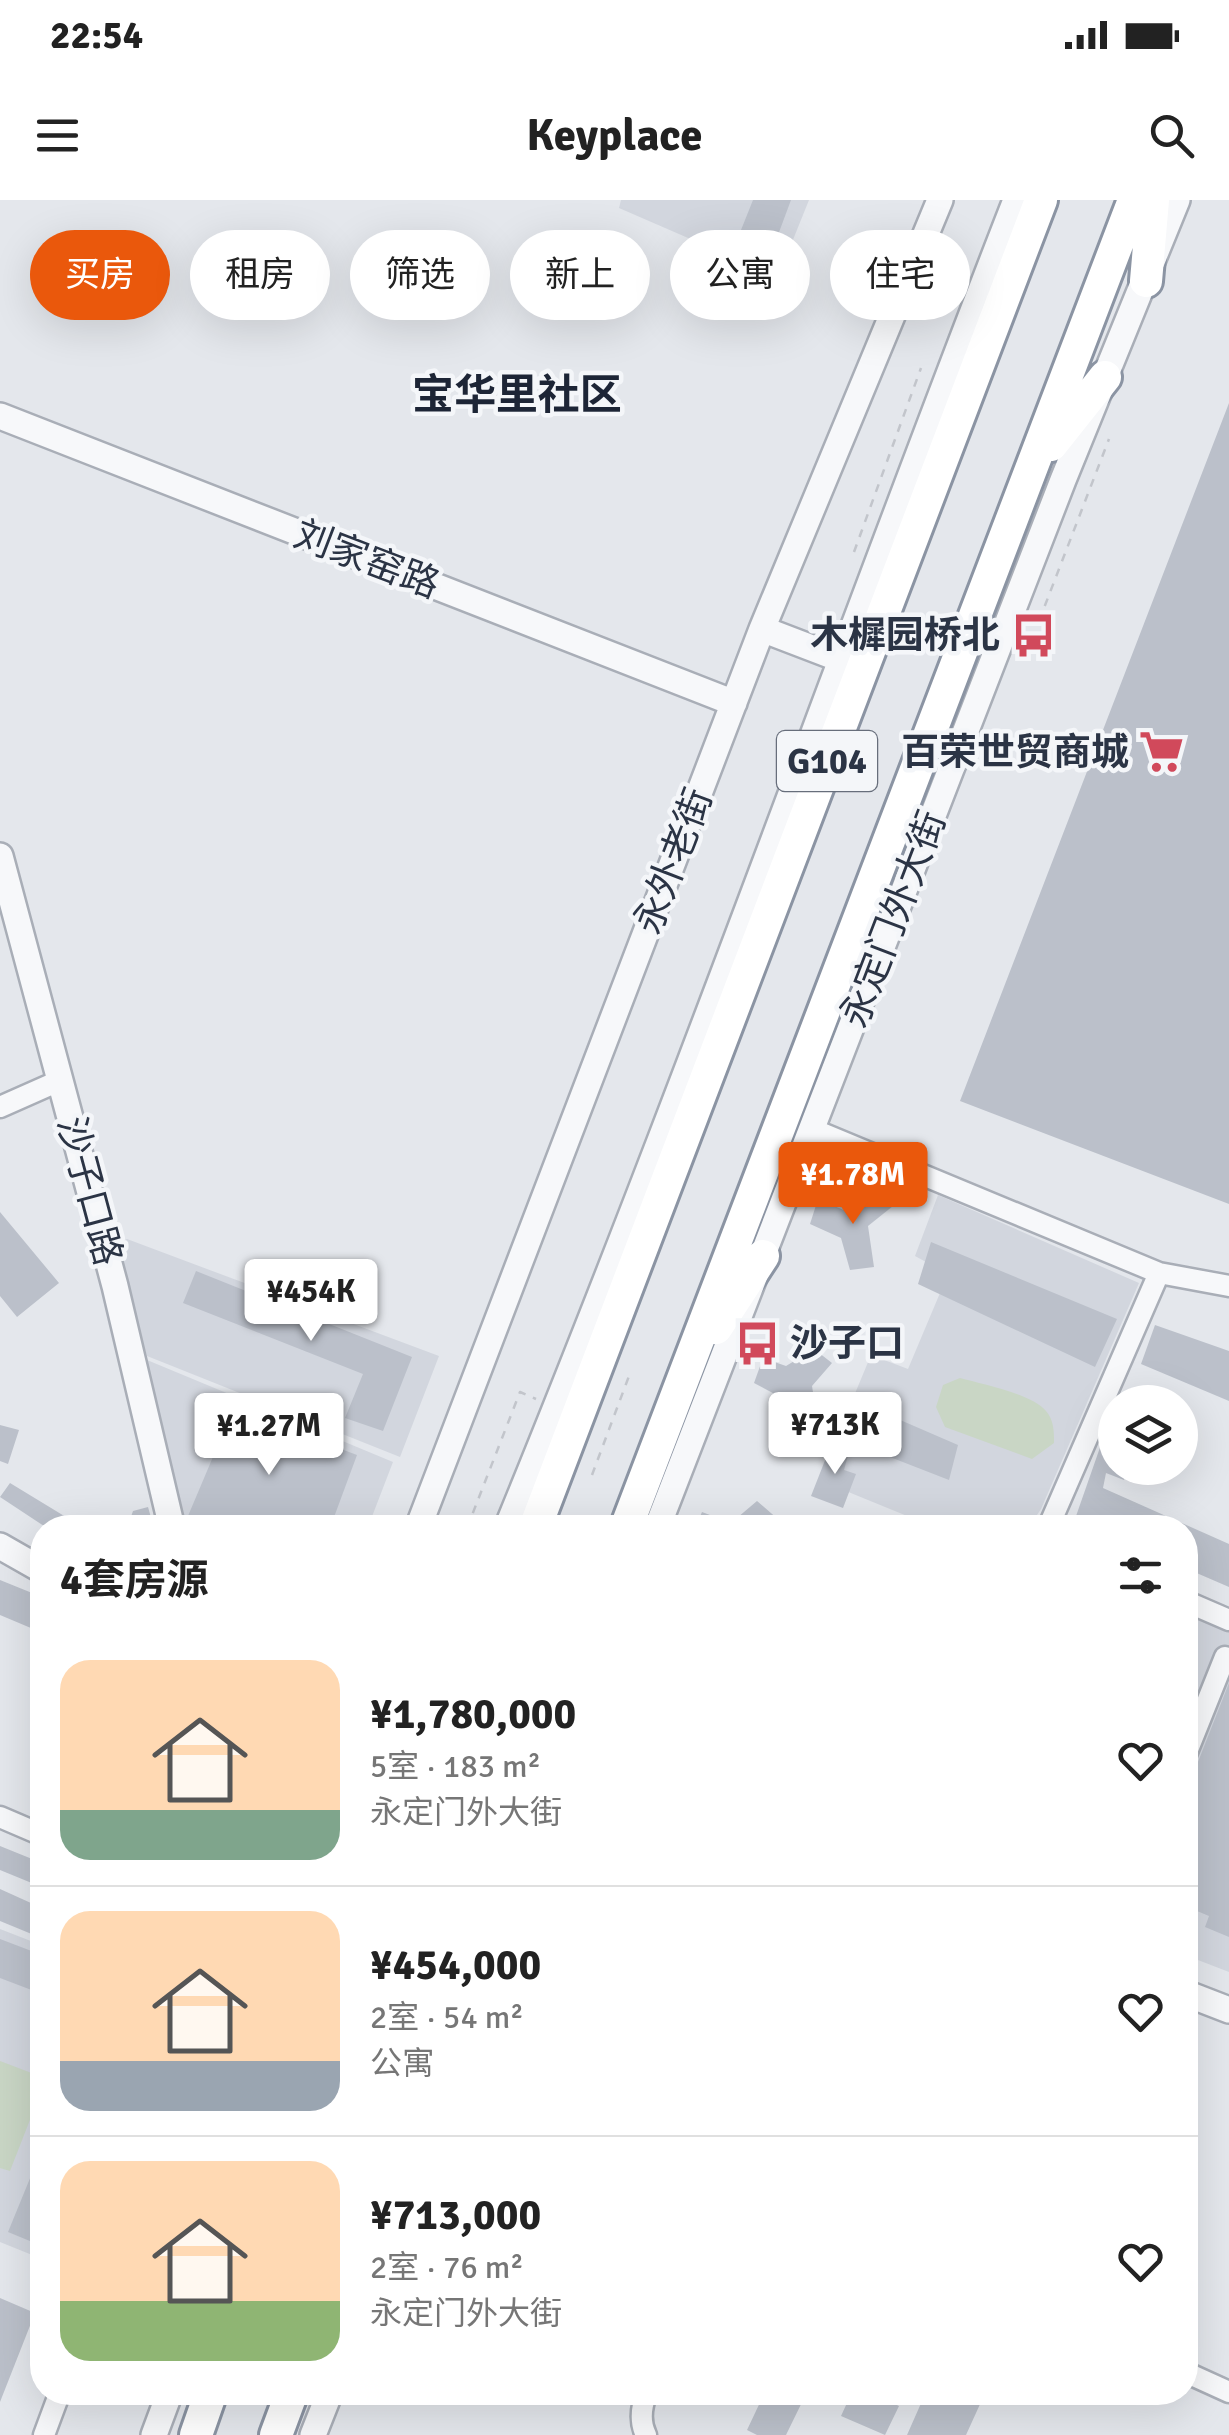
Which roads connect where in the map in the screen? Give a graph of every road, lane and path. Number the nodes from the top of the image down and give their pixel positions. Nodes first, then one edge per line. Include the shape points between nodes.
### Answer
1 (940, 200) edge
2 (1016, 200) edge
3 (1041, 200) edge
4 (1134, 200) edge
5 (1154, 200) edge
6 (1177, 200) edge
7 (1146, 281) junction
8 (921, 368) dead end
9 (1105, 377) junction
10 (0, 416) edge
11 (1108, 439) dead end
12 (1032, 468) junction
13 (854, 552) dead end
14 (1039, 621) dead end
15 (762, 629) junction
16 (844, 660) junction
17 (734, 702) junction
18 (0, 856) edge
19 (62, 1080) junction
20 (0, 1107) edge
21 (812, 1129) junction
22 (763, 1256) junction
23 (1159, 1273) junction
24 (1229, 1286) edge
25 (629, 1376) dead end
26 (681, 1382) junction
27 (520, 1392) dead end
28 (592, 1475) dead end
29 (169, 1515) edge
30 (423, 1515) edge
31 (473, 1515) edge
32 (512, 1515) edge
33 (540, 1515) edge
34 (631, 1515) edge
35 (662, 1515) edge
36 (1054, 1515) edge
37 (0, 1546) edge
38 (30, 1563) edge
39 (1198, 1607) edge
40 (1229, 1620) edge
41 (1225, 1658) dead end
42 (1198, 1725) edge
43 (0, 1817) edge
44 (30, 1830) edge
45 (1198, 1998) edge
46 (1229, 2010) edge
47 (1198, 2378) edge
48 (1229, 2392) edge
49 (55, 2405) edge
50 (165, 2405) edge
51 (206, 2405) edge
52 (287, 2405) edge
53 (325, 2405) edge
54 (642, 2405) edge
55 (44, 2435) edge
56 (154, 2435) edge
57 (196, 2435) edge
58 (276, 2435) edge
59 (313, 2435) edge
60 (646, 2435) edge

1 - 15 street, 永外老街
2 - 16 street
3 - 33 highway, G104
4 - 12 highway, 永定门外大街 / G104
5 - 7 highway
6 - 7 street, 永定门外大街
7 - 9 street, 永定门外大街
8 - 13 path
9 - 12 highway
9 - 21 street, 永定门外大街
10 - 17 street, 刘家窑路
11 - 14 path
12 - 26 highway, 永定门外大街 / G104
15 - 16 street
15 - 17 street, 永外老街
16 - 32 street
17 - 30 street, 永外老街
18 - 19 street, 沙子口路
19 - 20 street
19 - 29 street, 沙子口路
21 - 22 street, 永定门外大街
21 - 23 street
22 - 26 highway
22 - 35 street, 永定门外大街
23 - 24 street
23 - 36 street
25 - 28 path
26 - 34 highway, 永定门外大街 / G104
27 - 31 path
37 - 38 street
39 - 40 street
41 - 42 street
43 - 44 street
45 - 46 street
47 - 48 street
49 - 55 street
50 - 56 street
51 - 57 highway
52 - 58 highway
53 - 59 street
54 - 60 street

